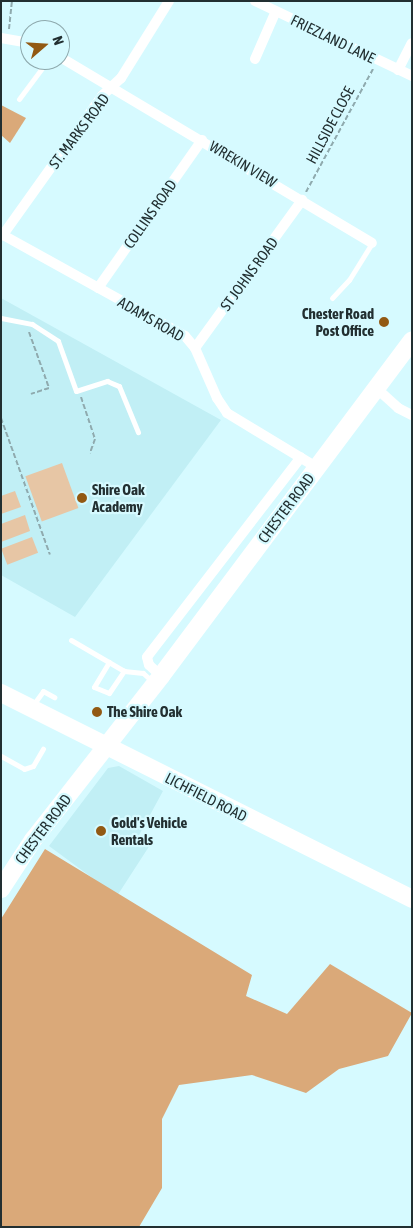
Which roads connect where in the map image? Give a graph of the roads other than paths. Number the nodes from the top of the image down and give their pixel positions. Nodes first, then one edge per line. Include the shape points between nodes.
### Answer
1 (169, 1) edge
2 (255, 1) edge
3 (276, 12) junction
4 (6, 38) edge
5 (20, 41) edge
6 (412, 43) edge
7 (255, 58) dead end
8 (70, 63) edge
9 (41, 70) edge
10 (398, 70) junction
11 (412, 76) edge
12 (112, 88) junction
13 (20, 99) dead end
14 (202, 140) junction
15 (302, 200) junction
16 (2, 235) edge
17 (372, 243) joint
18 (98, 288) junction
19 (332, 298) dead end
20 (1, 318) edge
21 (412, 341) edge
22 (195, 348) junction
23 (375, 387) junction
24 (412, 415) edge
25 (138, 432) dead end
26 (302, 457) junction
27 (316, 467) junction
28 (71, 640) dead end
29 (109, 662) junction
30 (124, 671) junction
31 (158, 680) junction
32 (1, 694) edge
33 (54, 697) dead end
34 (31, 708) junction
35 (105, 746) junction
36 (43, 748) dead end
37 (1, 756) edge
38 (1, 889) edge
39 (412, 899) edge

1 - 12 street, ST. MARKS ROAD
2 - 3 street, FRIEZLAND LANE
3 - 7 street
3 - 10 street, FRIEZLAND LANE
4 - 5 street
6 - 10 street
8 - 12 street, WREKIN VIEW
9 - 13 lane
10 - 11 street, FRIEZLAND LANE
12 - 14 street, WREKIN VIEW
12 - 16 street, ST. MARKS ROAD via 102,96
14 - 15 street, WREKIN VIEW
14 - 18 street, COLLINS ROAD
15 - 17 street, WREKIN VIEW
15 - 22 street, ST JOHNS ROAD
16 - 18 street, ADAMS ROAD
17 - 19 lane via 349,280
18 - 22 street, ADAMS ROAD via 185,336
20 - 25 lane via 26,323 58,341 76,391 112,381 125,398
21 - 23 highway, CHESTER ROAD
22 - 26 street, ADAMS ROAD via 227,413
23 - 24 street via 398,408
23 - 27 highway, CHESTER ROAD
26 - 27 street, ADAMS ROAD
26 - 31 street, CHESTER ROAD via 147,657
27 - 31 highway, CHESTER ROAD
28 - 29 lane
29 - 30 lane
29 - 30 lane via 94,687 109,693
30 - 31 lane
31 - 35 highway, CHESTER ROAD
32 - 34 highway, LICHFIELD ROAD
33 - 34 lane via 43,691
34 - 35 highway, LICHFIELD ROAD
35 - 38 highway, CHESTER ROAD via 33,840
35 - 39 highway, LICHFIELD ROAD
36 - 37 lane via 33,766 24,768

